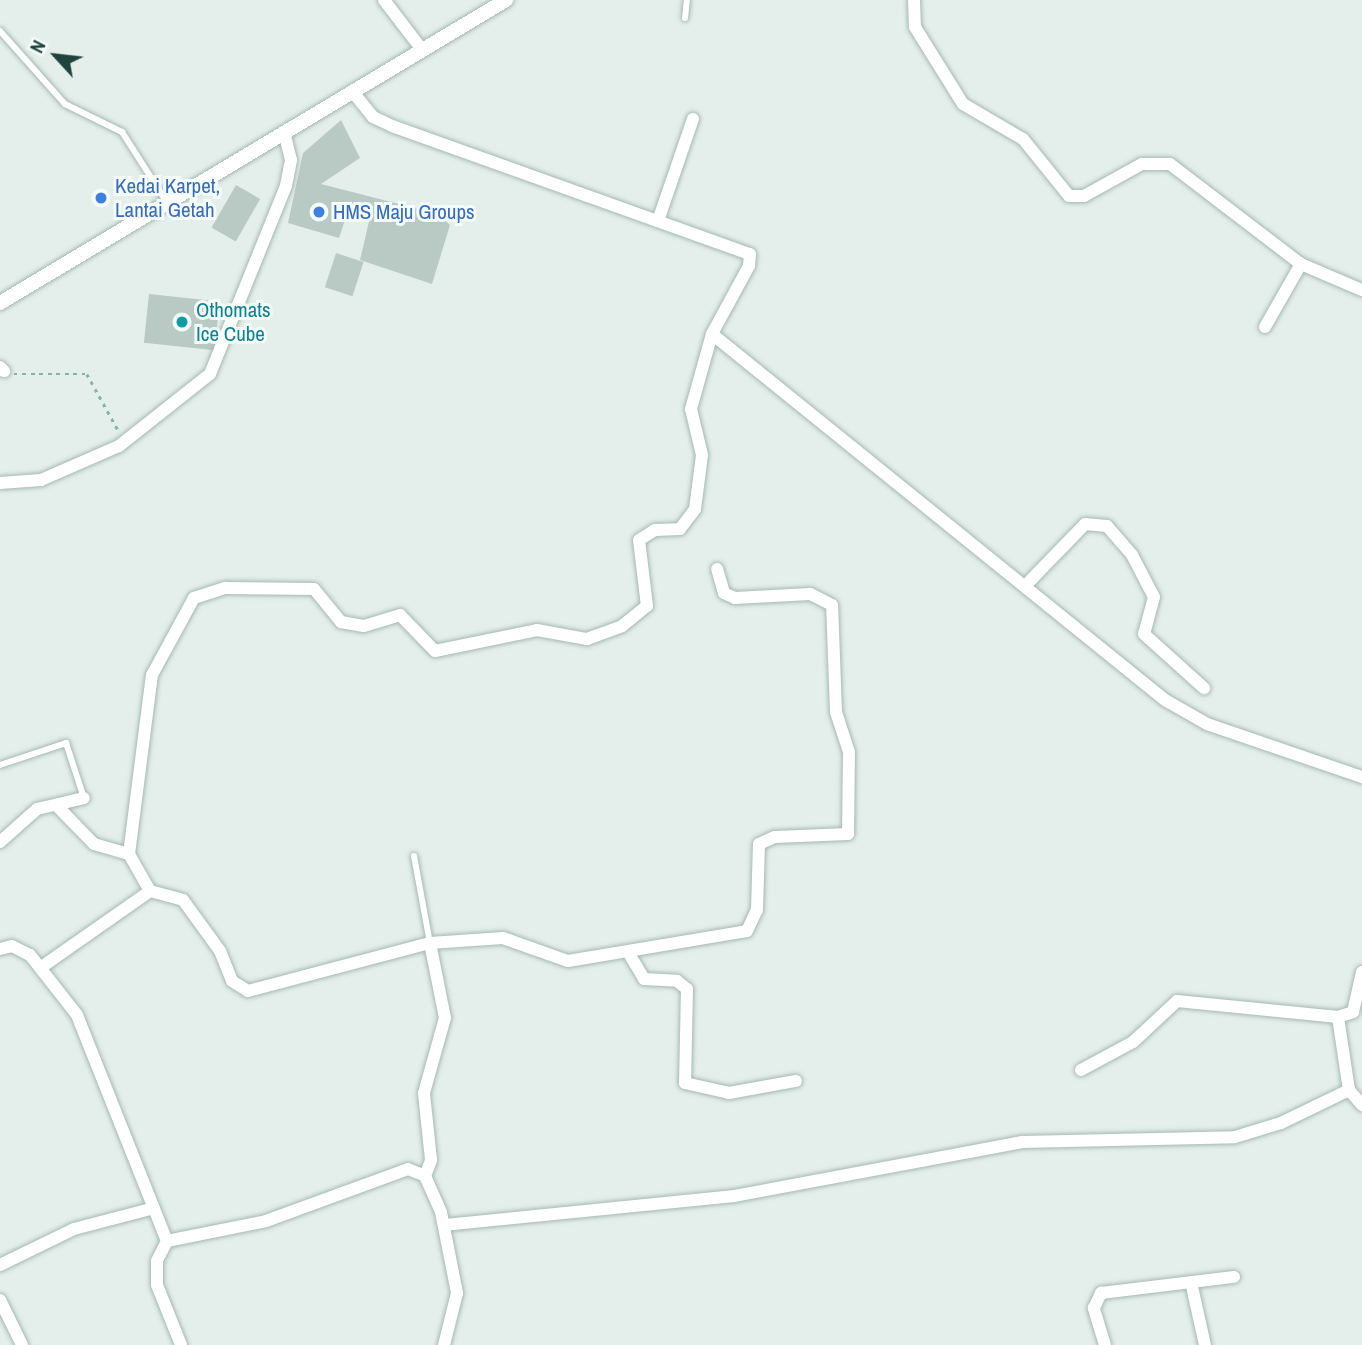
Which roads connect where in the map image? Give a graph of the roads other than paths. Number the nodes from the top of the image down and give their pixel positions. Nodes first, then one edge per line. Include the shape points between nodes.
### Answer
1 (384, 0) edge
2 (506, 0) edge
3 (687, 0) edge
4 (914, 0) edge
5 (685, 18) dead end
6 (0, 31) edge
7 (420, 47) junction
8 (352, 91) junction
9 (693, 119) dead end
10 (284, 132) junction
11 (167, 203) junction
12 (658, 221) junction
13 (1301, 264) junction
14 (1362, 290) edge
15 (0, 303) edge
16 (1265, 327) dead end
17 (712, 334) junction
18 (0, 483) edge
19 (717, 569) dead end
20 (1024, 586) junction
21 (1203, 688) dead end
22 (0, 765) edge
23 (1362, 777) edge
24 (84, 798) joint
25 (56, 805) junction
26 (0, 842) edge
27 (129, 854) junction
28 (414, 856) dead end
29 (150, 891) junction
30 (430, 943) junction
31 (0, 949) edge
32 (628, 952) junction
33 (43, 967) junction
34 (1362, 972) edge
35 (1338, 1017) junction
36 (1082, 1070) dead end
37 (796, 1081) dead end
38 (1349, 1090) junction
39 (1362, 1105) edge
40 (425, 1176) junction
41 (150, 1209) junction
42 (444, 1224) junction
43 (167, 1241) junction
44 (0, 1265) edge
45 (1234, 1277) dead end
46 (1191, 1282) junction
47 (0, 1300) edge
48 (22, 1345) edge
49 (181, 1345) edge
50 (444, 1345) edge
51 (1105, 1345) edge
52 (1205, 1345) edge

1 - 7 street
2 - 7 street
3 - 5 lane
4 - 13 street via 911,15 920,38 963,104 1023,139 1069,196 1084,196 1142,164 1171,164
6 - 11 lane via 65,104 122,132
7 - 8 street
8 - 10 street
8 - 12 street via 373,117 392,126
9 - 12 street
10 - 11 street
10 - 18 street via 291,160 286,186 219,358 202,384 128,440 41,480
11 - 15 street
12 - 17 street via 750,254 749,266
13 - 14 street
13 - 16 street
17 - 20 street
17 - 27 street via 691,410 702,455 695,509 680,528 655,530 639,540 647,595 640,616 587,639 537,631 435,651 400,615 364,626 341,622 314,589 206,591 182,611 154,664
19 - 32 street via 724,593 735,598 810,594 832,605 834,701 849,752 851,829 839,838 775,837 759,844 757,911 747,931
20 - 21 street via 1085,524 1107,526 1132,555 1154,597 1144,634
20 - 23 street via 1185,713
22 - 24 lane via 66,743
24 - 25 street
25 - 26 street via 37,809
25 - 27 street via 94,844
27 - 29 street
28 - 30 lane
29 - 30 street via 183,900 220,951 232,981 248,991
29 - 33 street
30 - 32 street via 503,938 568,961
30 - 40 street via 445,1018 424,1093 431,1160
31 - 33 street via 18,948
32 - 37 street via 644,979 677,981 687,989 683,1078 690,1087 729,1093
33 - 41 street via 76,1015
34 - 35 street via 1353,1012
35 - 36 street via 1177,1001 1133,1042
35 - 38 street
38 - 39 street
38 - 42 street via 1281,1123 1235,1137 1022,1142 734,1196
40 - 42 street
40 - 43 street via 408,1169 278,1217
41 - 43 street
41 - 44 street via 74,1228
42 - 50 street via 457,1293
43 - 49 street via 156,1261 157,1285
45 - 46 street
46 - 51 street via 1101,1293 1094,1308
46 - 52 street
47 - 48 street

